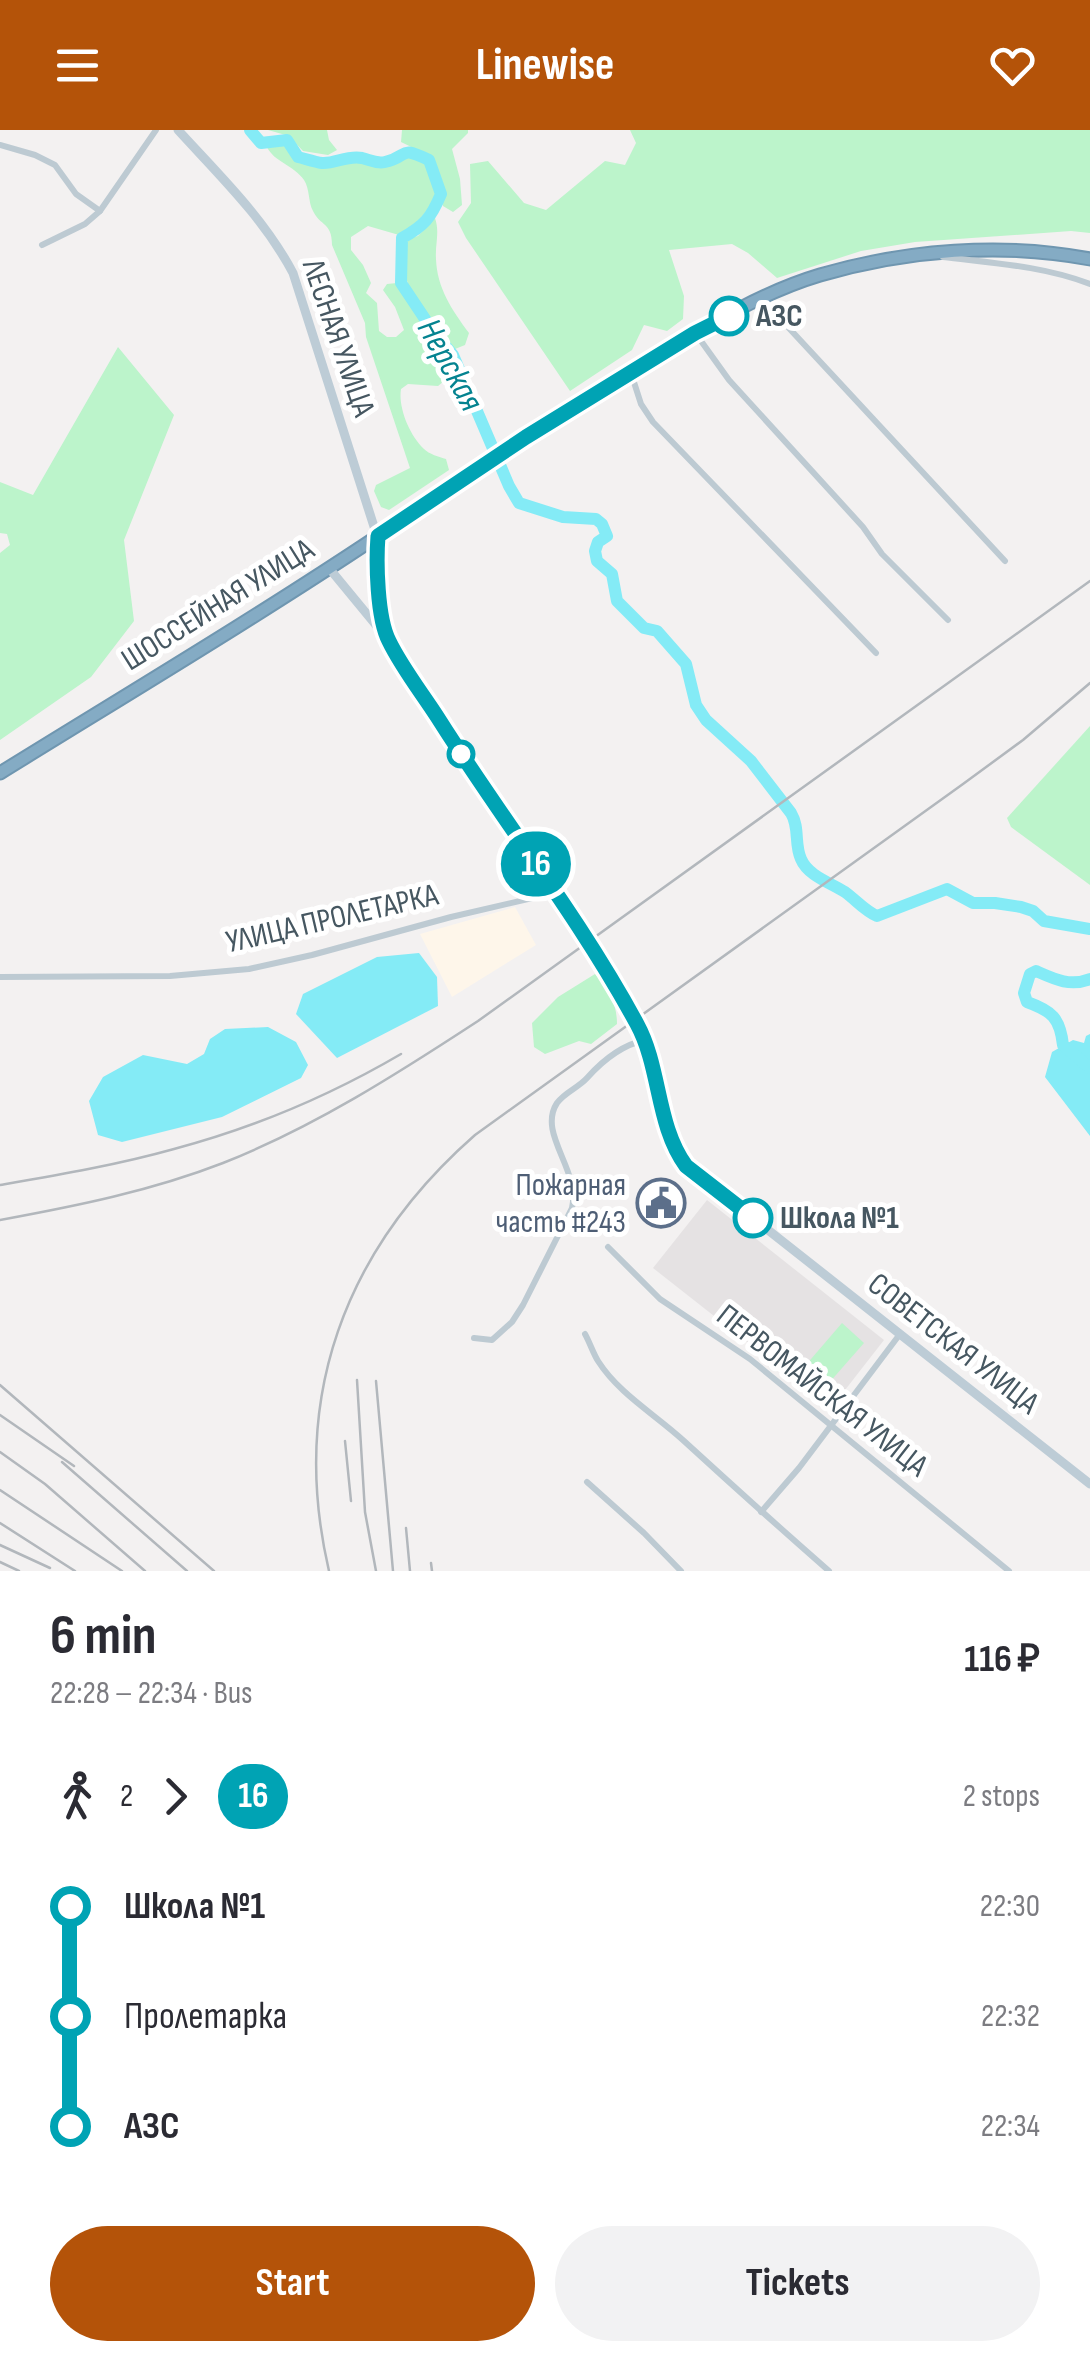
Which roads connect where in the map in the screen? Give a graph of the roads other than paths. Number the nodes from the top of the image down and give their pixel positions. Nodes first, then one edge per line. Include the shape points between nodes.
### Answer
1 (138, 130) edge
2 (178, 130) edge
3 (153, 134) edge
4 (0, 145) edge
5 (100, 211) junction
6 (42, 245) dead end
7 (927, 254) junction
8 (1090, 259) edge
9 (1090, 284) edge
10 (762, 299) junction
11 (695, 333) junction
12 (631, 372) junction
13 (378, 536) junction
14 (1006, 562) dead end
15 (330, 568) junction
16 (948, 620) dead end
17 (387, 638) junction
18 (876, 653) dead end
19 (0, 773) edge
20 (555, 893) junction
21 (0, 977) edge
22 (646, 1040) junction
23 (608, 1247) dead end
24 (585, 1334) dead end
25 (900, 1334) junction
26 (474, 1338) dead end
27 (830, 1426) junction
28 (587, 1482) dead end
29 (1090, 1484) edge
30 (761, 1512) junction
31 (682, 1571) edge
32 (829, 1571) edge
33 (1009, 1571) edge

1 - 3 street
2 - 13 street, ЛЕСНАЯ УЛИЦА via 261,223 293,272
3 - 5 street
4 - 5 street via 55,165 76,194
5 - 6 street
7 - 8 highway, ШОССЕЙНАЯ УЛИЦА via 1034,250
7 - 9 street
7 - 10 highway, ШОССЕЙНАЯ УЛИЦА via 818,276
10 - 11 highway, ШОССЕЙНАЯ УЛИЦА
10 - 14 street
11 - 12 highway, ШОССЕЙНАЯ УЛИЦА
11 - 16 street via 882,554
12 - 13 highway, ШОССЕЙНАЯ УЛИЦА
12 - 18 street via 646,413
13 - 15 highway, ШОССЕЙНАЯ УЛИЦА
13 - 17 street, СОВЕТСКАЯ УЛИЦА
15 - 17 street
15 - 19 highway, ШОССЕЙНАЯ УЛИЦА
17 - 20 street, СОВЕТСКАЯ УЛИЦА
20 - 21 street, УЛИЦА ПРОЛЕТАРКА via 248,968 170,976
20 - 22 street, СОВЕТСКАЯ УЛИЦА
22 - 25 street, СОВЕТСКАЯ УЛИЦА via 668,1126 686,1166
22 - 26 street via 605,1060 555,1106 552,1130 573,1182 572,1208 512,1322 492,1340
23 - 27 street, ПЕРВОМАЙСКАЯ УЛИЦА via 660,1300 750,1359
24 - 30 street via 624,1390
25 - 27 street
25 - 29 street, СОВЕТСКАЯ УЛИЦА
27 - 30 street
27 - 33 street, ПЕРВОМАЙСКАЯ УЛИЦА
28 - 31 street
30 - 32 street

